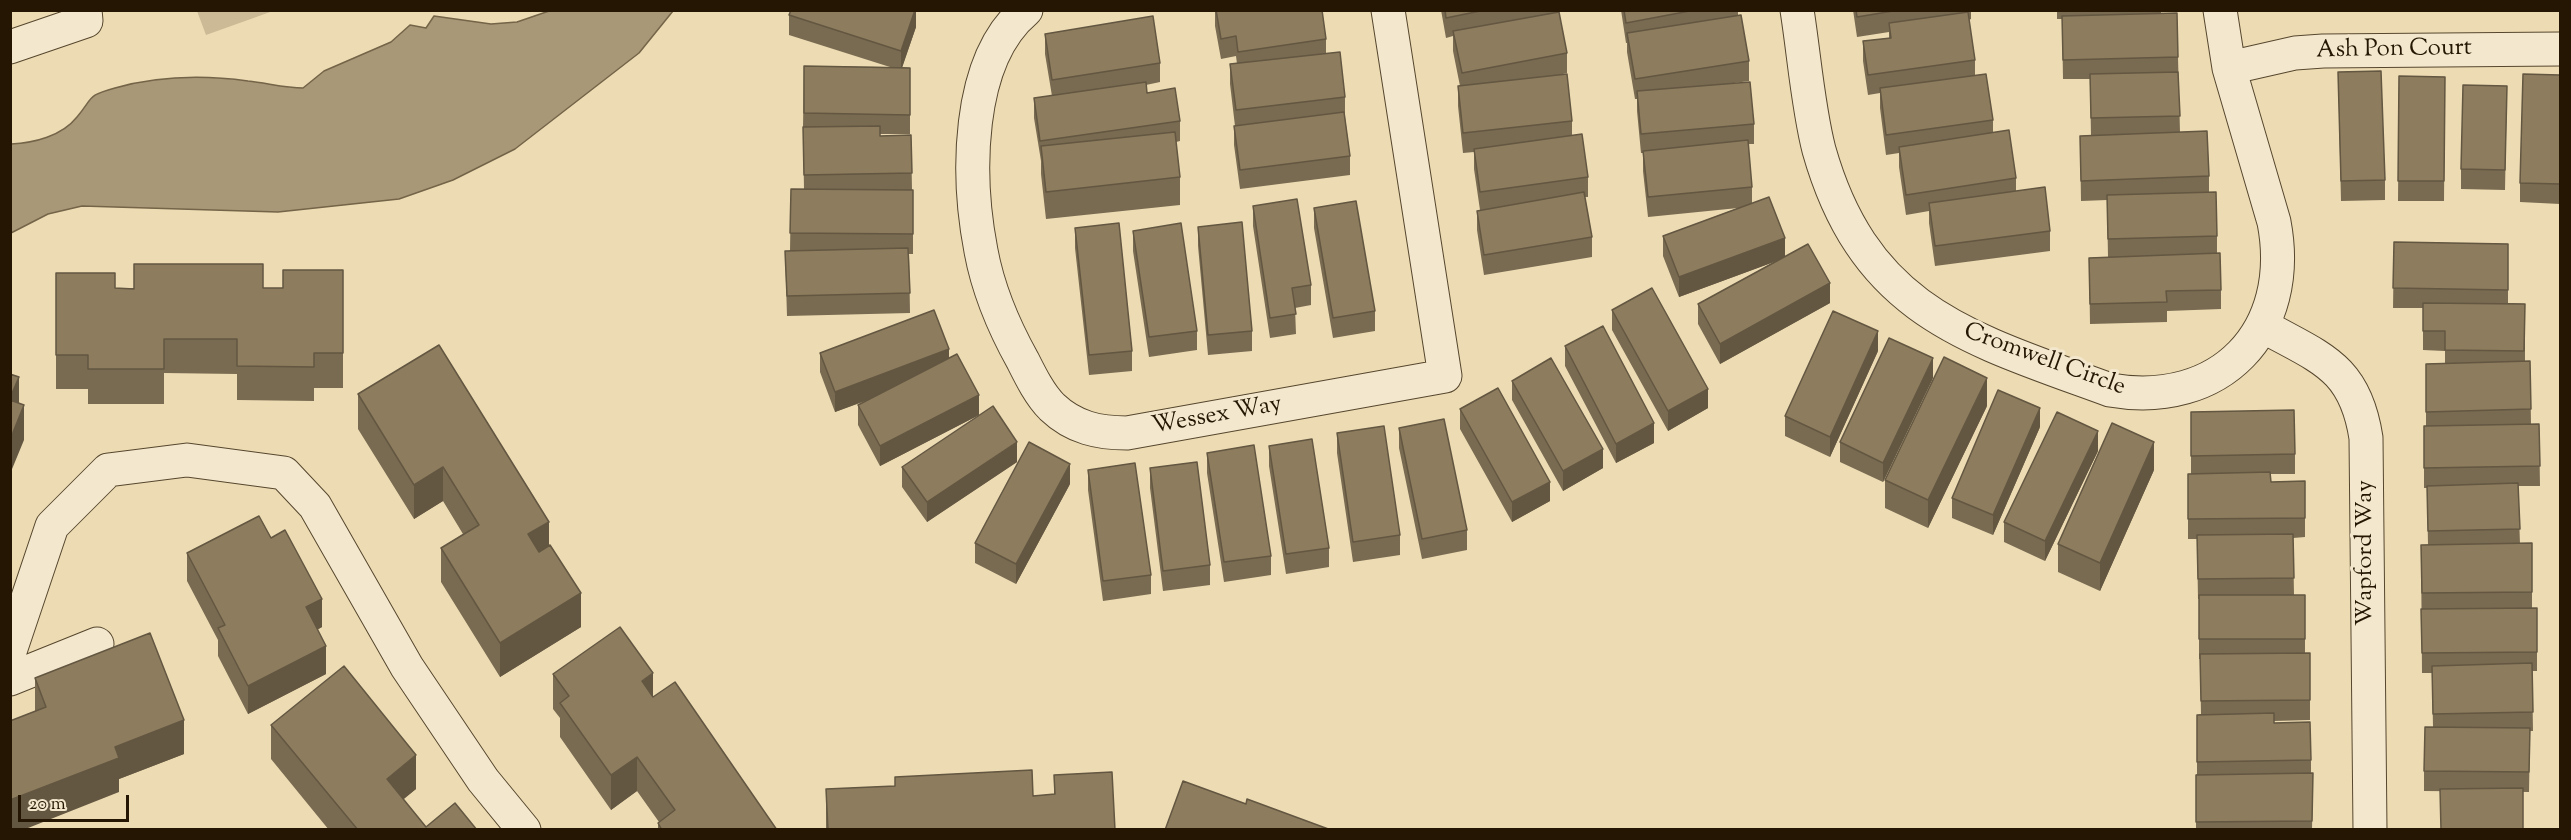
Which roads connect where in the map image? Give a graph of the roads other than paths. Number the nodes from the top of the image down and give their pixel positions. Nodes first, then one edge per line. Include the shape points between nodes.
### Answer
1 (86, 10) edge
2 (1026, 10) edge
3 (1388, 10) edge
4 (1797, 10) edge
5 (2220, 10) edge
6 (10, 47) edge
7 (2560, 50) edge
8 (2229, 68) junction
9 (2263, 326) junction
10 (97, 644) dead end
11 (10, 651) edge
12 (10, 679) edge
13 (524, 830) edge
14 (2370, 830) edge

1 - 6 street via 86,21
2 - 3 street, Wessex Way via 998,42 978,108 974,194 981,251 1008,333 1052,407 1078,425 1099,433 1127,433 1445,376
4 - 9 street, Cromwell Circle via 1819,148 1839,205 1877,265 1913,301 1938,319 1992,347 2110,390 2135,394 2185,389 2209,378 2248,347
5 - 8 street, Cromwell Circle
7 - 8 street, Ash Pon Court via 2323,51 2295,53
8 - 9 street, Cromwell Circle via 2279,248 2274,298
9 - 14 street, Wapford Way via 2330,364 2349,385 2362,410 2366,438
10 - 12 street
11 - 13 street via 52,526 108,470 187,460 284,473 315,506 406,667 483,780

